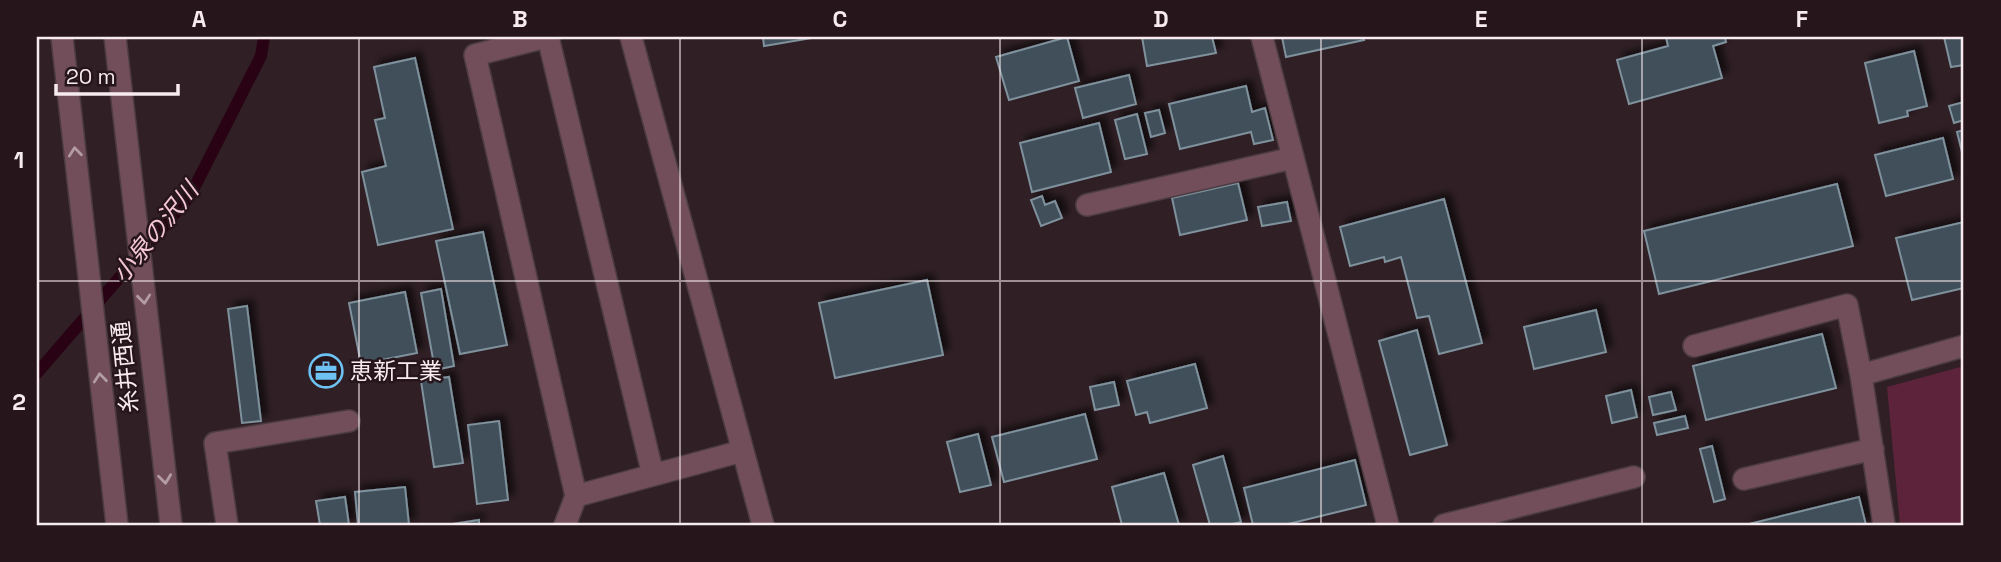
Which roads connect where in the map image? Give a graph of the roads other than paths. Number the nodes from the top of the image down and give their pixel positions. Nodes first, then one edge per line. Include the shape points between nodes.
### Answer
1 (62, 37) edge
2 (115, 37) edge
3 (547, 37) edge
4 (631, 37) edge
5 (1262, 37) edge
6 (1293, 158) junction
7 (1087, 205) dead end
8 (1694, 346) dead end
9 (1964, 346) edge
10 (1861, 375) junction
11 (349, 421) dead end
12 (1873, 449) junction
13 (741, 451) junction
14 (653, 475) junction
15 (1634, 477) dead end
16 (1744, 479) dead end
17 (576, 496) junction
18 (117, 525) edge
19 (170, 525) edge
20 (227, 525) edge
21 (565, 525) edge
22 (763, 525) edge
23 (1388, 525) edge
24 (1444, 525) edge
25 (1884, 525) edge

18 -> 1 street, 糸井西通
2 -> 19 street, 糸井西通
3 - 14 street
3 - 17 street via 475,55
4 - 13 street
5 - 6 street
6 - 7 street
6 - 23 street
8 - 10 street via 1847,305
9 - 10 street
10 - 12 street
11 - 20 street via 215,443
12 - 16 street
12 - 25 street
13 - 14 street
13 - 22 street
14 - 17 street
15 - 24 street
17 - 21 street

